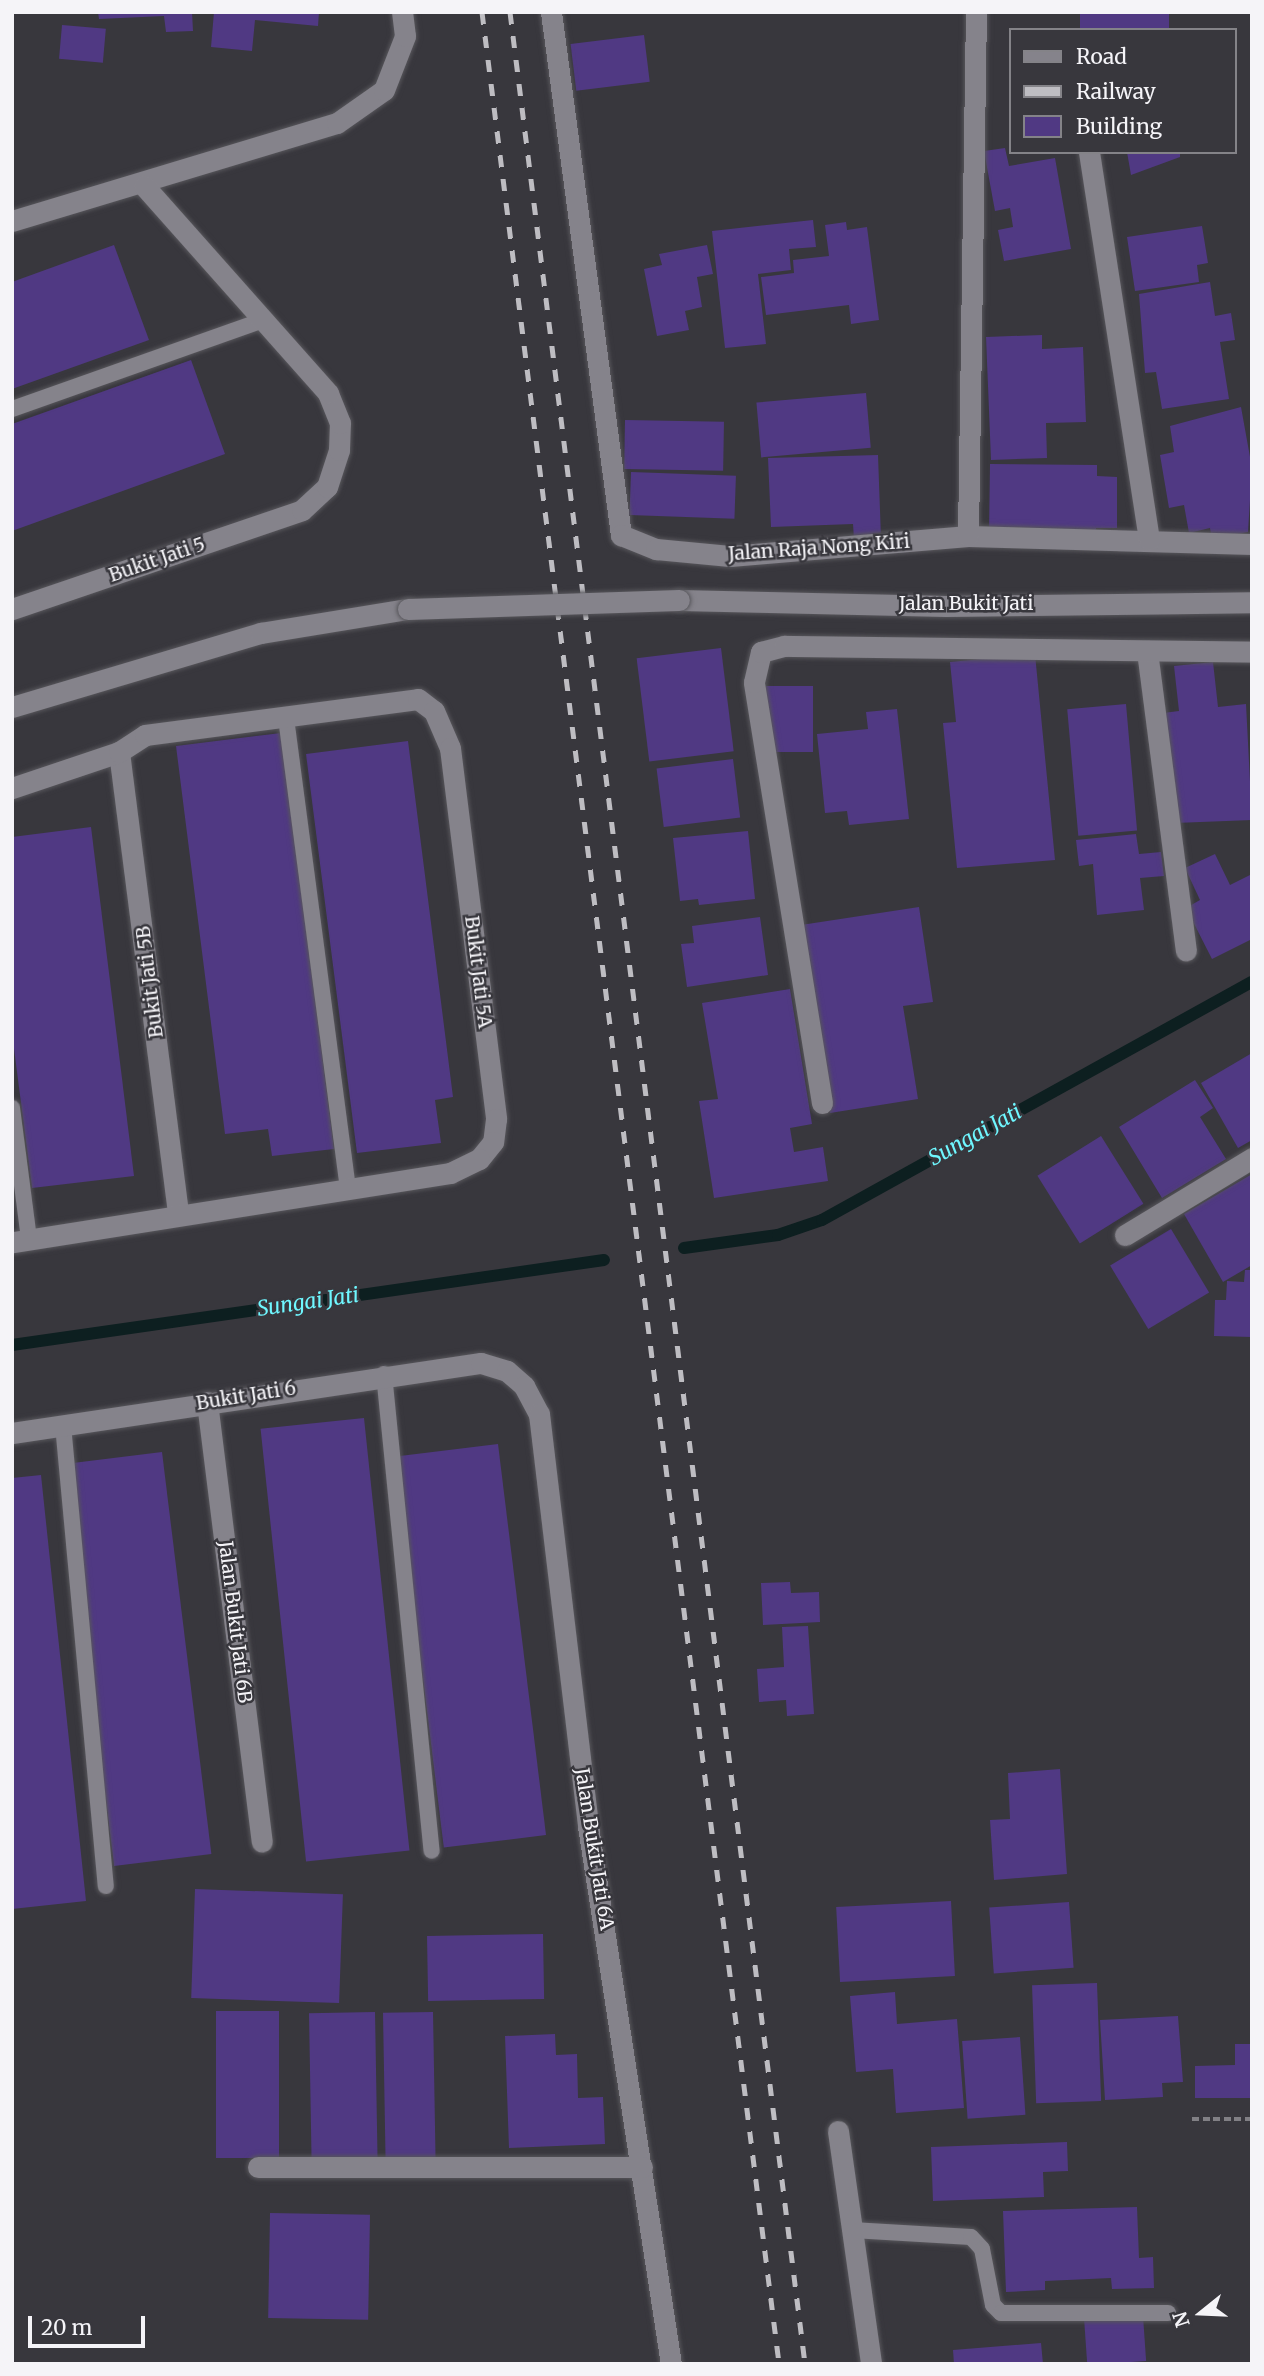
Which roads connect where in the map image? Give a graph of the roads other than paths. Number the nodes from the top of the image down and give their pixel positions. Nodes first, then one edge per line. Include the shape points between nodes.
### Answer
1 (402, 12) edge
2 (551, 12) edge
3 (976, 12) edge
4 (1089, 154) edge
5 (145, 186) junction
6 (16, 216) edge
7 (264, 320) junction
8 (12, 409) edge
9 (968, 536) junction
10 (1149, 539) junction
11 (1252, 544) edge
12 (1252, 602) edge
13 (12, 609) edge
14 (1147, 651) junction
15 (1252, 652) edge
16 (12, 707) edge
17 (286, 718) junction
18 (119, 752) junction
19 (12, 788) edge
20 (1186, 950) dead end
21 (822, 1104) dead end
22 (12, 1108) edge
23 (1252, 1158) edge
24 (348, 1188) junction
25 (178, 1213) junction
26 (1125, 1235) dead end
27 (21, 1241) edge
28 (481, 1363) joint
29 (384, 1374) junction
30 (207, 1402) junction
31 (63, 1425) junction
32 (12, 1433) edge
33 (262, 1842) dead end
34 (432, 1852) dead end
35 (106, 1886) dead end
36 (838, 2131) dead end
37 (258, 2166) dead end
38 (642, 2167) junction
39 (852, 2230) junction
40 (1168, 2312) dead end
41 (671, 2364) edge
42 (871, 2364) edge

1 - 5 street via 405,36 384,89 337,123
2 - 9 street, Jalan Raja Nong Kiri via 621,535 656,549 730,556
3 - 9 street
4 - 10 street
5 - 6 street
5 - 7 street
7 - 8 lane
7 - 13 street, Bukit Jati 5 via 328,393 340,423 327,486 302,510
9 - 10 street, Jalan Raja Nong Kiri
10 - 11 street, Jalan Raja Nong Kiri
12 - 16 street, Jalan Bukit Jati, bridge via 946,606 679,600 408,609 261,633
14 - 15 street
14 - 20 street
14 - 21 street via 784,646 761,652 754,681
17 - 18 street, Bukit Jati 5A via 145,735
17 - 24 lane
17 - 24 street, Bukit Jati 5A via 418,699 434,710 450,748 496,1119 493,1142 479,1159 450,1173
18 - 19 street, Bukit Jati 5A
18 - 25 street, Bukit Jati 5B
22 - 27 lane
23 - 26 street
24 - 25 street, Bukit Jati 5A
25 - 27 street, Bukit Jati 5A
28 - 29 street, Bukit Jati 6
28 - 38 street, Jalan Bukit Jati 6A via 507,1371 524,1386 539,1414 588,1826
29 - 30 street, Bukit Jati 6
29 - 34 lane
30 - 31 street, Bukit Jati 6
30 - 33 street, Jalan Bukit Jati 6B
31 - 32 street, Bukit Jati 6
31 - 35 lane
36 - 39 street
37 - 38 street
38 - 41 street, Jalan Bukit Jati 6A
39 - 40 lane via 971,2237 982,2249 993,2305 1001,2313
39 - 42 street

